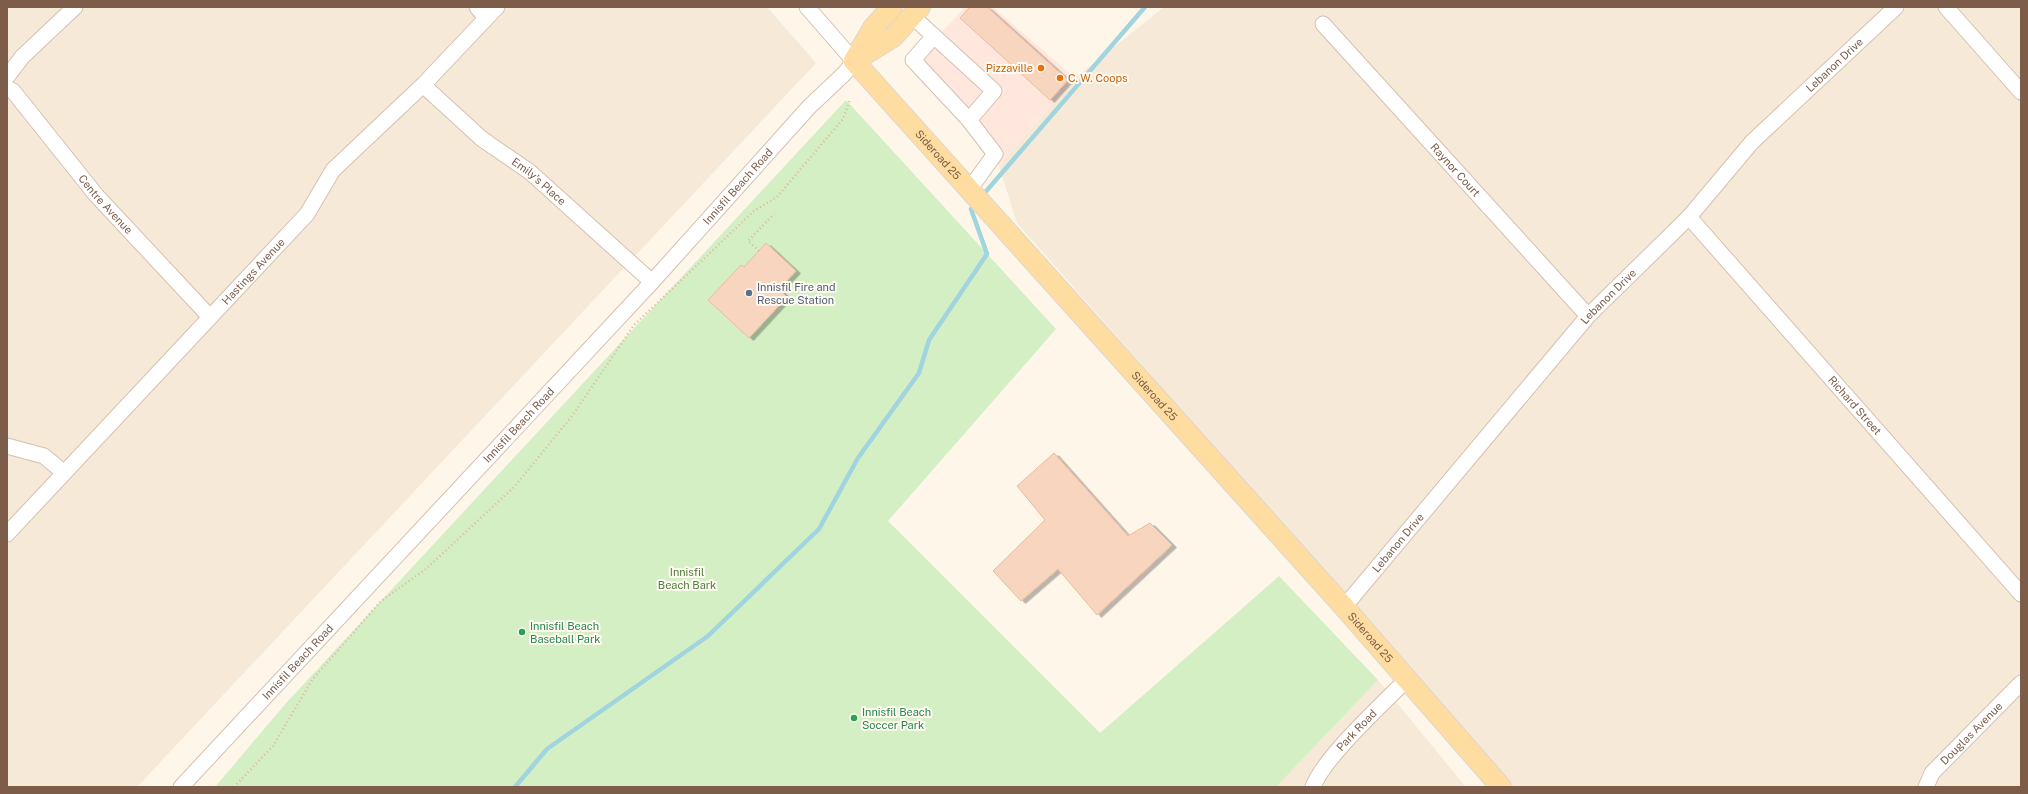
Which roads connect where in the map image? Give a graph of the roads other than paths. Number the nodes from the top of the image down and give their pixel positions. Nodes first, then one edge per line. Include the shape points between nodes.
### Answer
1 (75, 7) edge
2 (807, 7) edge
3 (892, 7) edge
4 (1896, 7) edge
5 (1946, 7) edge
6 (487, 11) edge
7 (916, 11) edge
8 (1324, 24) dead end
9 (934, 36) junction
10 (854, 60) junction
11 (7, 77) edge
12 (423, 85) junction
13 (7, 88) edge
14 (2021, 92) edge
15 (969, 120) junction
16 (969, 190) junction
17 (1690, 217) junction
18 (652, 282) junction
19 (210, 316) junction
20 (1588, 316) junction
21 (7, 446) edge
22 (64, 472) junction
23 (7, 534) edge
24 (2021, 594) edge
25 (1344, 607) junction
26 (1408, 679) junction
27 (2021, 683) edge
28 (181, 787) edge
29 (1313, 787) edge
30 (1501, 787) edge
31 (1926, 787) edge

1 - 11 street via 22,58
2 - 10 street, Sideroad 25
3 - 10 main road, Innisfil Beach Road via 873,28
4 - 17 street, Lebanon Drive via 1752,142
5 - 14 street
6 - 12 street, Hastings Avenue
7 - 9 street
7 - 10 main road, Innisfil Beach Road via 893,37
8 - 20 street, Raynor Court
9 - 15 street via 913,60
9 - 15 street via 994,91
10 - 16 main road, Sideroad 25
10 - 18 street, Innisfil Beach Road via 845,73 809,107
12 - 18 street, Emily's Place via 482,139 530,172
12 - 19 street, Hastings Avenue via 333,170 307,214
13 - 19 street, Centre Avenue via 13,91 96,195
15 - 16 street via 995,154
16 - 25 main road, Sideroad 25
17 - 20 street, Lebanon Drive
17 - 24 street, Richard Street
18 - 28 street, Innisfil Beach Road
19 - 22 street, Hastings Avenue
20 - 25 street, Lebanon Drive
21 - 22 street via 44,456
22 - 23 street, Hastings Avenue
25 - 26 main road, Sideroad 25
26 - 29 street, Park Road via 1337,752 1315,780
26 - 30 main road, Sideroad 25
27 - 31 street, Douglas Avenue via 1932,773

